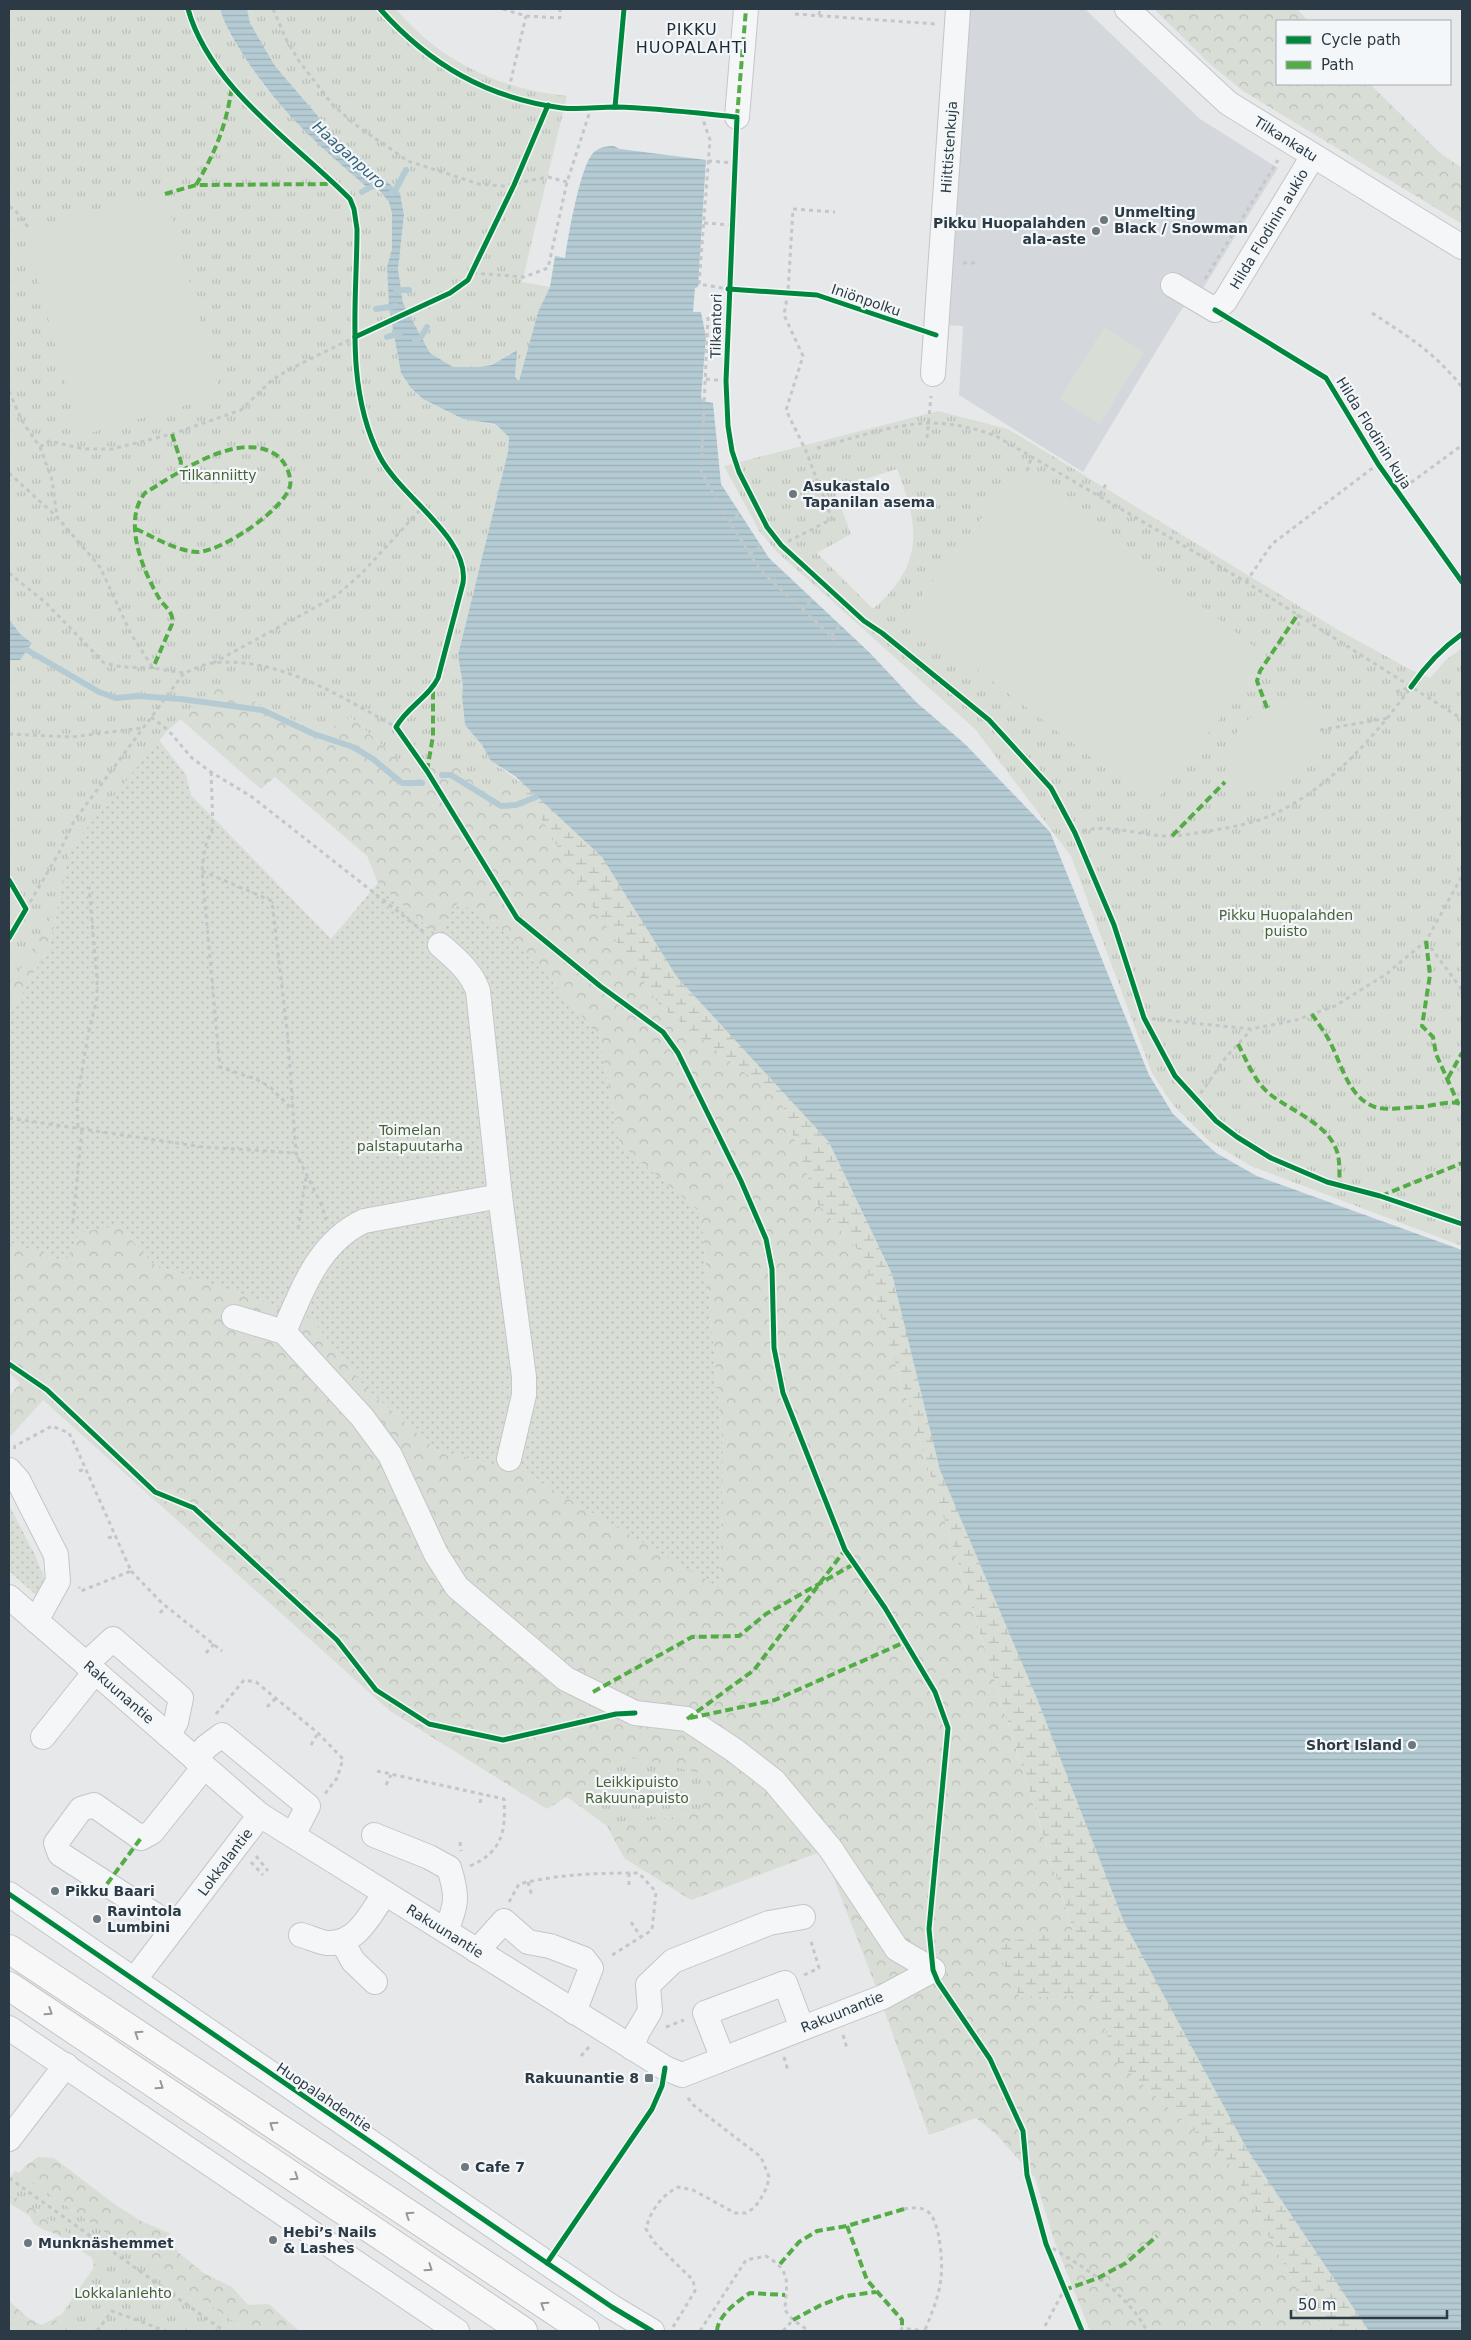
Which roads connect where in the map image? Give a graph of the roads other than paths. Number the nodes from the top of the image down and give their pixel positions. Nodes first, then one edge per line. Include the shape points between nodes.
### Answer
1 (746, 9) edge
2 (1127, 9) edge
3 (958, 17) edge
4 (737, 117) road end
5 (1313, 156) junction
6 (1462, 247) edge
7 (1173, 285) dead end
8 (933, 374) road end
9 (440, 945) road end
10 (500, 1196) junction
11 (234, 1318) dead end
12 (284, 1332) junction
13 (509, 1459) dead end
14 (11, 1461) edge
15 (9, 1597) edge
16 (36, 1621) junction
17 (91, 1668) junction
18 (168, 1735) junction
19 (43, 1737) dead end
20 (200, 1763) junction
21 (260, 1815) junction
22 (297, 1829) junction
23 (374, 1835) dead end
24 (385, 1893) junction
25 (9, 1894) edge
26 (803, 1917) road end
27 (174, 1927) junction
28 (446, 1931) junction
29 (300, 1935) dead end
30 (342, 1941) junction
31 (9, 1949) edge
32 (478, 1951) junction
33 (134, 1980) junction
34 (375, 1982) dead end
35 (9, 1986) edge
36 (574, 2012) junction
37 (9, 2028) edge
38 (802, 2028) junction
39 (632, 2048) junction
40 (724, 2059) junction
41 (66, 2065) junction
42 (13, 2124) edge
43 (632, 2324) edge
44 (662, 2329) edge
45 (456, 2331) edge
46 (523, 2331) edge
47 (585, 2331) edge

1 - 4 street
2 - 5 street, Tilkankatu via 1228,103
3 - 8 street, Hiittistenkuja
5 - 6 street, Tilkankatu
5 - 7 street, Hilda Flodinin aukio via 1225,302 1215,310
9 - 10 street via 467,970 478,991
10 - 12 street via 364,1221 349,1228 333,1242 303,1286
10 - 13 street via 524,1377 524,1395
11 - 12 street
12 - 38 street, Rakuunantie via 362,1417 390,1455 436,1554 457,1587 566,1679 635,1713 687,1719 774,1781 830,1848 897,1949 933,1970 884,1997
14 - 16 street via 56,1555 58,1581
15 - 16 street, Rakuunantie
16 - 17 street, Rakuunantie
17 - 18 street, Rakuunantie
17 - 18 street via 113,1639 181,1698 176,1722
17 - 19 street
18 - 20 street, Rakuunantie
20 - 21 street, Rakuunantie
20 - 22 street via 206,1747 222,1735 302,1798 308,1806
20 - 27 street via 152,1832 142,1838 94,1805 81,1809 56,1843 60,1854
21 - 22 street, Rakuunantie
21 - 27 street, Lokkalantie
22 - 24 street, Rakuunantie
23 - 28 street via 449,1868 457,1892
24 - 28 street, Rakuunantie
24 - 30 street via 357,1933
25 - 33 street, Huopalahdentie
26 - 39 street via 769,1923 673,1961 648,1985 650,2011
27 - 33 street, Lokkalantie
28 - 32 street, Rakuunantie
29 - 30 street via 327,1943
30 - 34 street via 353,1961
47 -> 31 main road
32 - 36 street, Rakuunantie
32 - 36 street via 504,1921 528,1942 550,1946 584,1959 592,1968
33 - 43 street, Huopalahdentie
35 -> 46 main road
36 - 39 street, Rakuunantie
37 - 41 street
38 - 40 street, Rakuunantie
38 - 40 street via 785,1983 705,2013
39 - 40 street, Rakuunantie via 682,2075
41 - 42 street
41 - 45 street
43 - 44 street, Huopalahdentie

